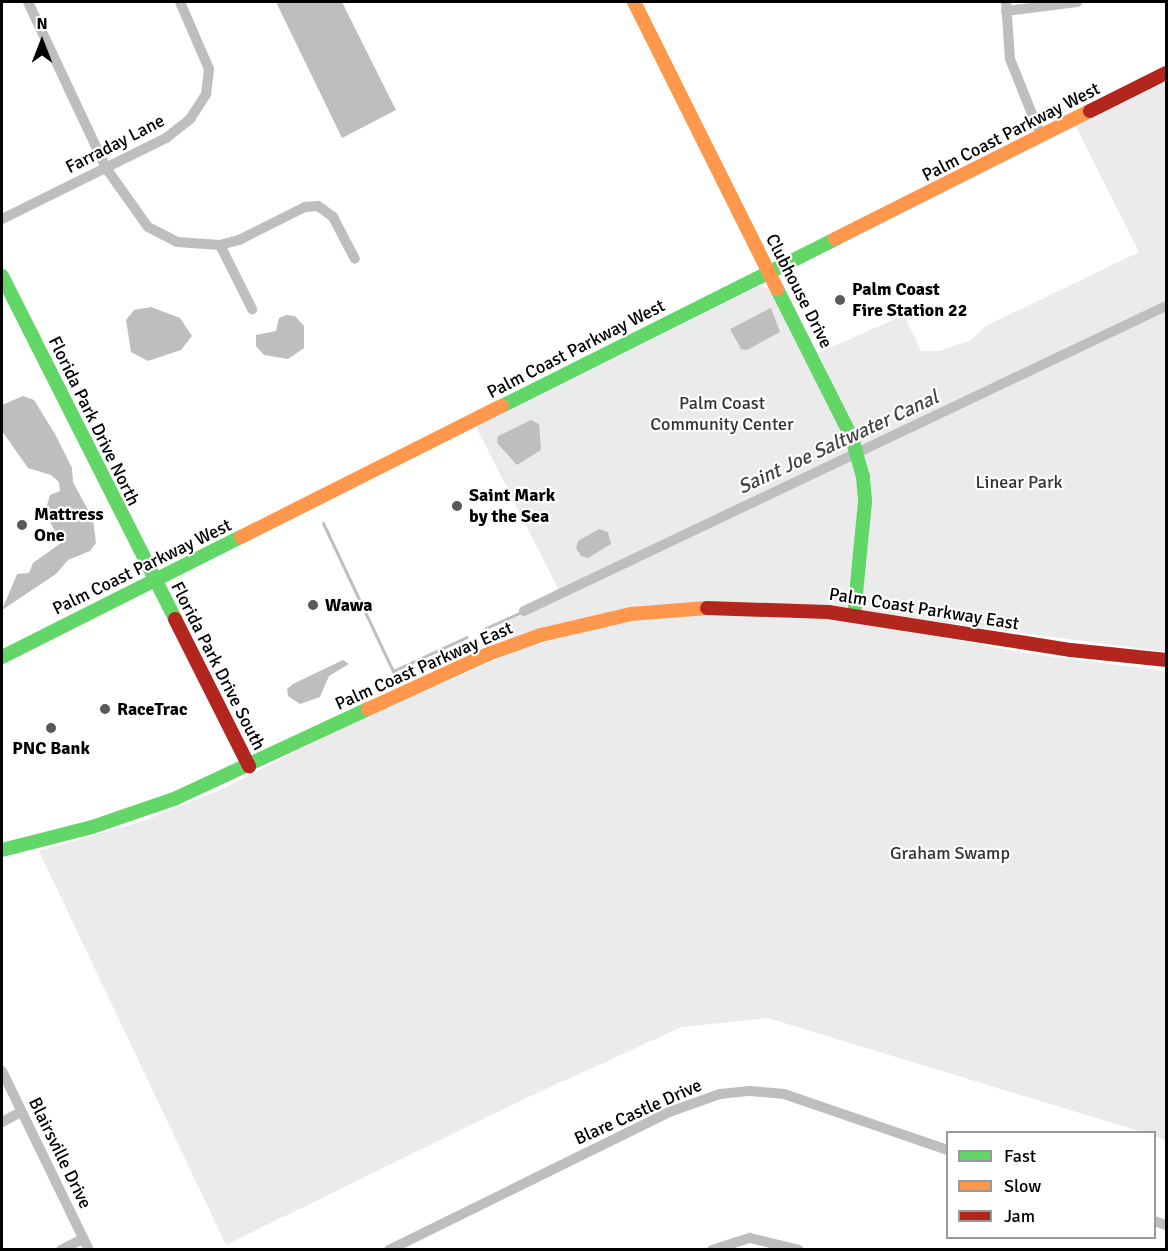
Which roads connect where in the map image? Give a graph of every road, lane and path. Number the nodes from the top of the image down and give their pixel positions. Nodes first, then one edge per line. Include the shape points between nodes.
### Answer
1 (28, 2) edge
2 (180, 2) edge
3 (633, 2) edge
4 (1077, 2) edge
5 (1006, 7) edge
6 (1167, 73) edge
7 (1041, 136) junction
8 (106, 168) junction
9 (2, 219) edge
10 (220, 245) junction
11 (355, 259) dead end
12 (769, 272) junction
13 (2, 276) edge
14 (252, 309) dead end
15 (154, 582) junction
16 (854, 614) junction
17 (2, 657) edge
18 (1167, 660) edge
19 (249, 766) junction
20 (2, 850) edge
21 (2, 1071) edge
22 (21, 1112) junction
23 (2, 1122) edge
24 (946, 1149) edge
25 (83, 1239) junction
26 (391, 1249) edge
27 (61, 1250) edge
28 (89, 1250) edge
29 (712, 1250) edge
30 (799, 1250) edge

1 - 8 street
2 - 8 street, Farraday Lane via 209,64 203,99 190,119 173,134
3 - 12 main road, Clubhouse Drive
4 - 5 street
5 - 7 street via 1015,78
6 - 7 main road, Palm Coast Parkway West
7 - 12 main road, Palm Coast Parkway West
8 - 9 street, Farraday Lane
8 - 10 street via 134,213 156,233 189,244
10 - 11 street via 239,240 305,207 318,206 333,217
10 - 14 street
12 - 15 main road, Palm Coast Parkway West
12 - 16 main road, Clubhouse Drive via 857,454 865,502
13 - 15 main road, Florida Park Drive North
15 - 17 main road, Palm Coast Parkway West
15 - 19 main road, Florida Park Drive South
16 - 18 main road, Palm Coast Parkway East via 1071,650
16 - 19 main road, Palm Coast Parkway East via 722,607 660,610 591,622 464,664
19 - 20 main road, Palm Coast Parkway East via 128,816
21 - 22 street, Blairsville Drive
22 - 23 street
22 - 25 street, Blairsville Drive
24 - 26 street, Blare Castle Drive via 784,1094 750,1090 720,1094 669,1112
25 - 27 street
25 - 28 street, Blairsville Drive
29 - 30 street via 738,1239 756,1238

